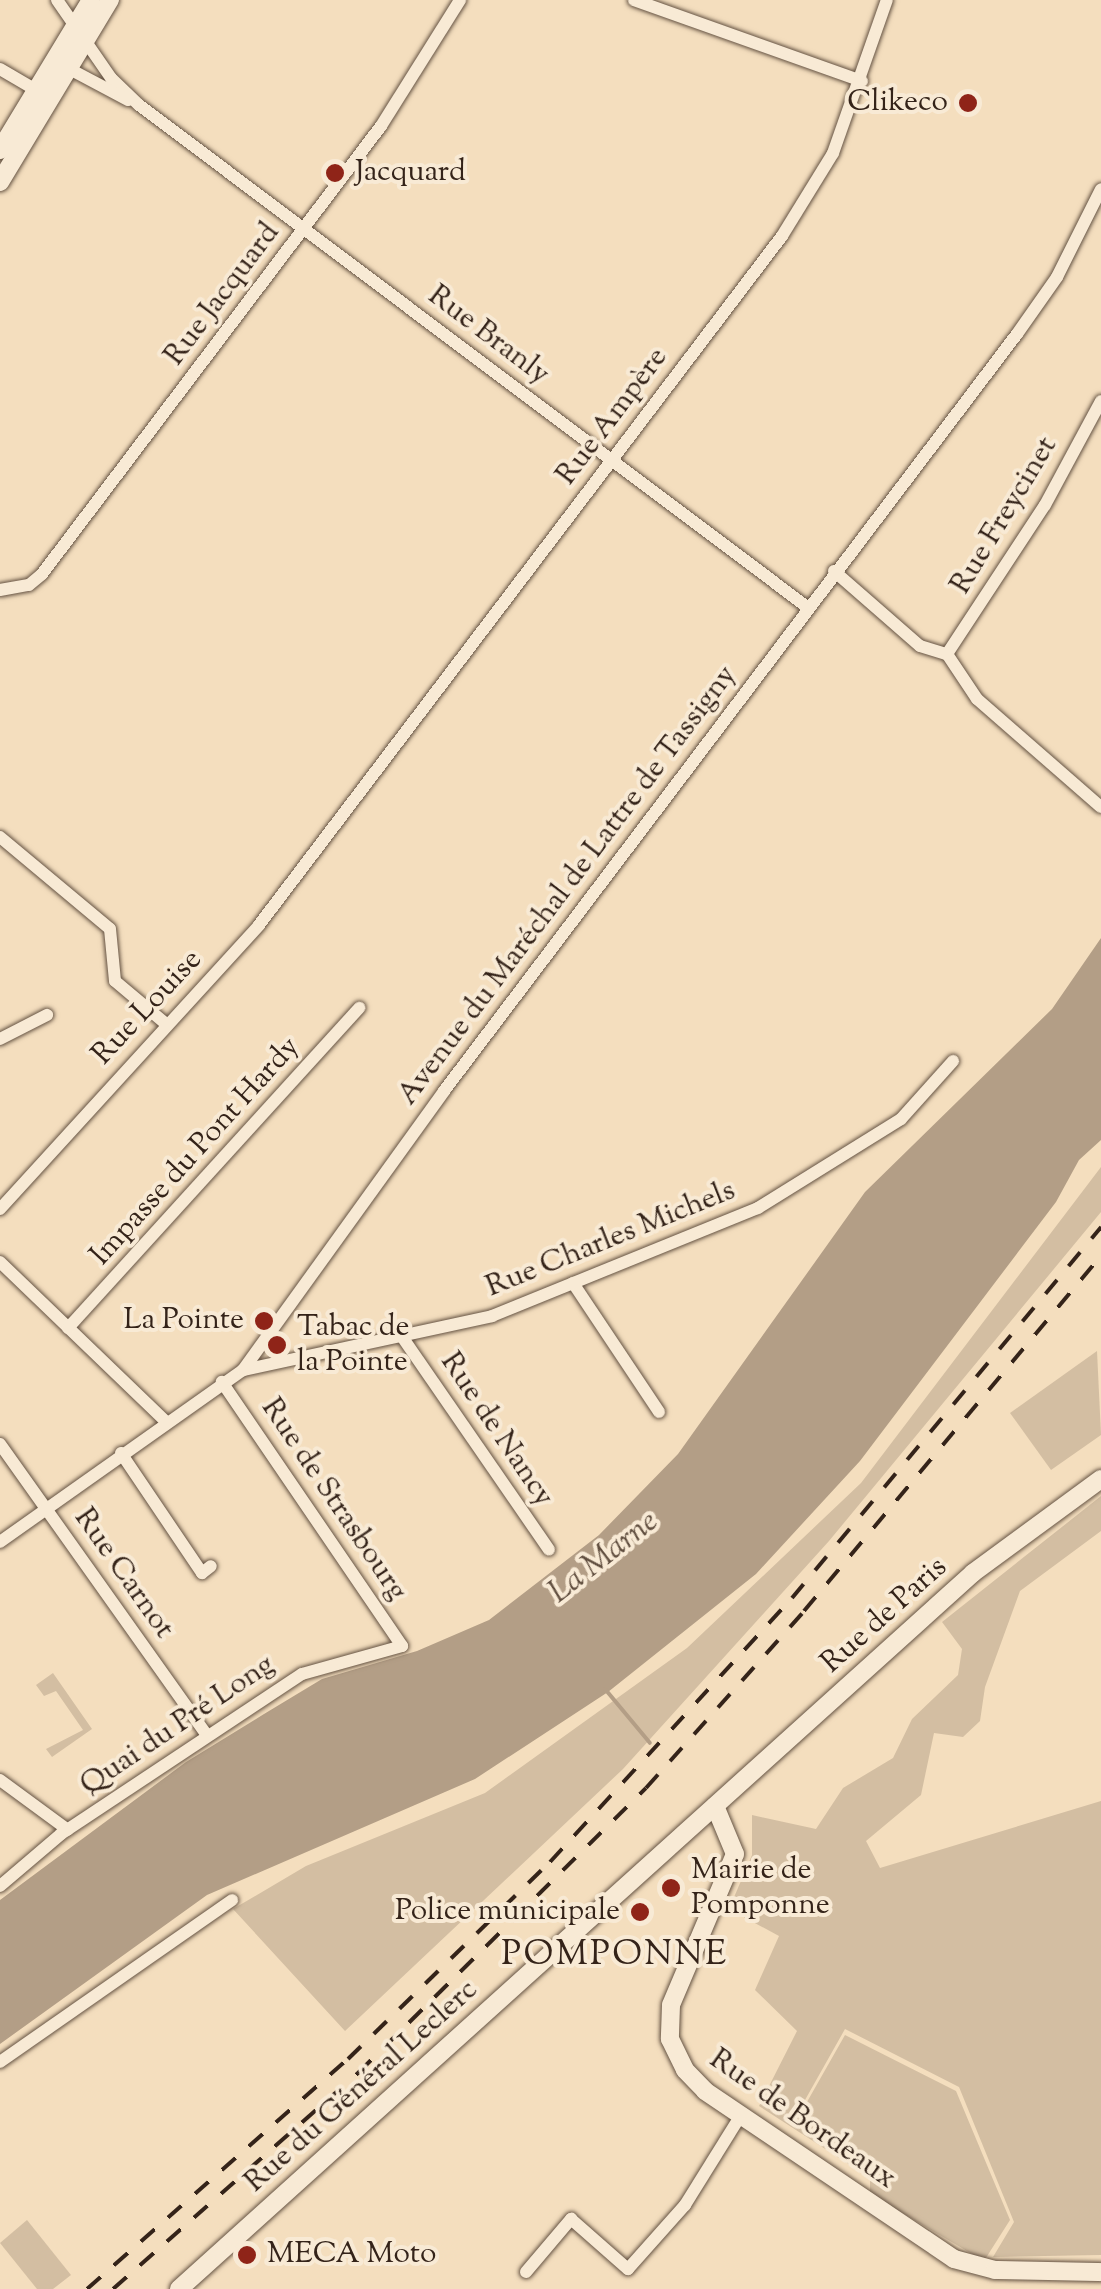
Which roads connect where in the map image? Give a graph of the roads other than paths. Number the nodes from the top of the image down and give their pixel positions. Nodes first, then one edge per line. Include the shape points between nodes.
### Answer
1 (57, 0) edge
2 (91, 0) edge
3 (110, 0) edge
4 (460, 0) edge
5 (634, 0) edge
6 (887, 0) edge
7 (80, 37) junction
8 (63, 65) junction
9 (0, 69) edge
10 (862, 81) junction
11 (44, 94) junction
12 (140, 105) junction
13 (0, 150) edge
14 (0, 182) edge
15 (1101, 189) edge
16 (303, 230) junction
17 (1101, 401) edge
18 (612, 461) junction
19 (834, 571) junction
20 (0, 590) edge
21 (806, 607) junction
22 (947, 654) junction
23 (1101, 807) edge
24 (0, 837) edge
25 (327, 837) joint
26 (359, 1008) dead end
27 (47, 1015) dead end
28 (166, 1024) junction
29 (0, 1039) edge
30 (953, 1061) dead end
31 (0, 1209) edge
32 (0, 1262) edge
33 (573, 1283) junction
34 (68, 1328) junction
35 (403, 1338) junction
36 (243, 1370) junction
37 (222, 1382) junction
38 (659, 1412) dead end
39 (166, 1421) junction
40 (0, 1444) edge
41 (121, 1453) junction
42 (1101, 1479) edge
43 (46, 1508) junction
44 (0, 1542) edge
45 (549, 1550) dead end
46 (211, 1566) dead end
47 (402, 1646) joint
48 (206, 1734) junction
49 (0, 1780) edge
50 (715, 1806) junction
51 (68, 1830) junction
52 (0, 1886) edge
53 (232, 1900) dead end
54 (0, 2062) edge
55 (741, 2115) junction
56 (526, 2272) dead end
57 (1100, 2273) edge
58 (180, 2289) edge

1 - 7 street, Rue Branly
2 - 7 main road
3 - 7 main road
4 - 16 street, Rue Jacquard via 413,82
5 - 10 street
6 - 10 street, Rue Ampère
7 - 8 main road
7 - 12 street, Rue Branly
8 - 11 main road
8 - 12 street, Rue Branly
9 - 11 street
10 - 18 street, Rue Ampère via 832,153 782,236
11 - 13 main road
11 - 14 main road
12 - 16 street, Rue Branly
15 - 19 street, Avenue du Maréchal de Lattre de Tassigny via 1056,277 1017,334
16 - 18 street, Rue Branly
16 - 20 street, Rue Jacquard via 42,574 29,586
17 - 22 street, Rue Freycinet via 1045,505
18 - 21 street, Rue Branly
18 - 25 street, Rue Ampère
19 - 21 street, Avenue du Maréchal de Lattre de Tassigny
19 - 22 street via 920,646
21 - 36 street, Avenue du Maréchal de Lattre de Tassigny
22 - 23 street via 977,698
24 - 28 street via 110,929 115,981
25 - 28 street, Rue Louise via 259,926
26 - 34 street, Impasse du Pont Hardy
27 - 29 street
28 - 31 street, Rue Louise
30 - 33 street, Rue Charles Michels via 902,1119 758,1208
32 - 34 street
33 - 35 street, Rue Charles Michels via 492,1316
33 - 38 street
34 - 39 street
35 - 36 street, Rue Charles Michels
35 - 45 street, Rue de Nancy
36 - 37 street, Avenue du Maréchal de Lattre de Tassigny
37 - 39 street, Avenue du Maréchal de Lattre de Tassigny
37 - 47 street, Rue de Strasbourg
39 - 41 street, Avenue du Maréchal de Lattre de Tassigny
40 - 43 street, Rue Carnot
41 - 43 street, Avenue du Maréchal de Lattre de Tassigny
41 - 46 street via 202,1572
42 - 50 main road, Rue de Paris via 973,1573
43 - 44 street, Avenue du Maréchal de Lattre de Tassigny
43 - 48 street, Rue Carnot
47 - 48 street, Quai du Pré Long via 302,1674
48 - 51 street, Quai du Pré Long
49 - 51 street
50 - 55 main road, Rue de Bordeaux via 735,1854 668,2023 684,2070
50 - 58 main road, Rue du Général Leclerc
51 - 52 street, Quai du Pré Long
53 - 54 street
55 - 56 street via 685,2206 628,2269 571,2219
55 - 57 main road, Rue de Bordeaux via 954,2259 995,2270

